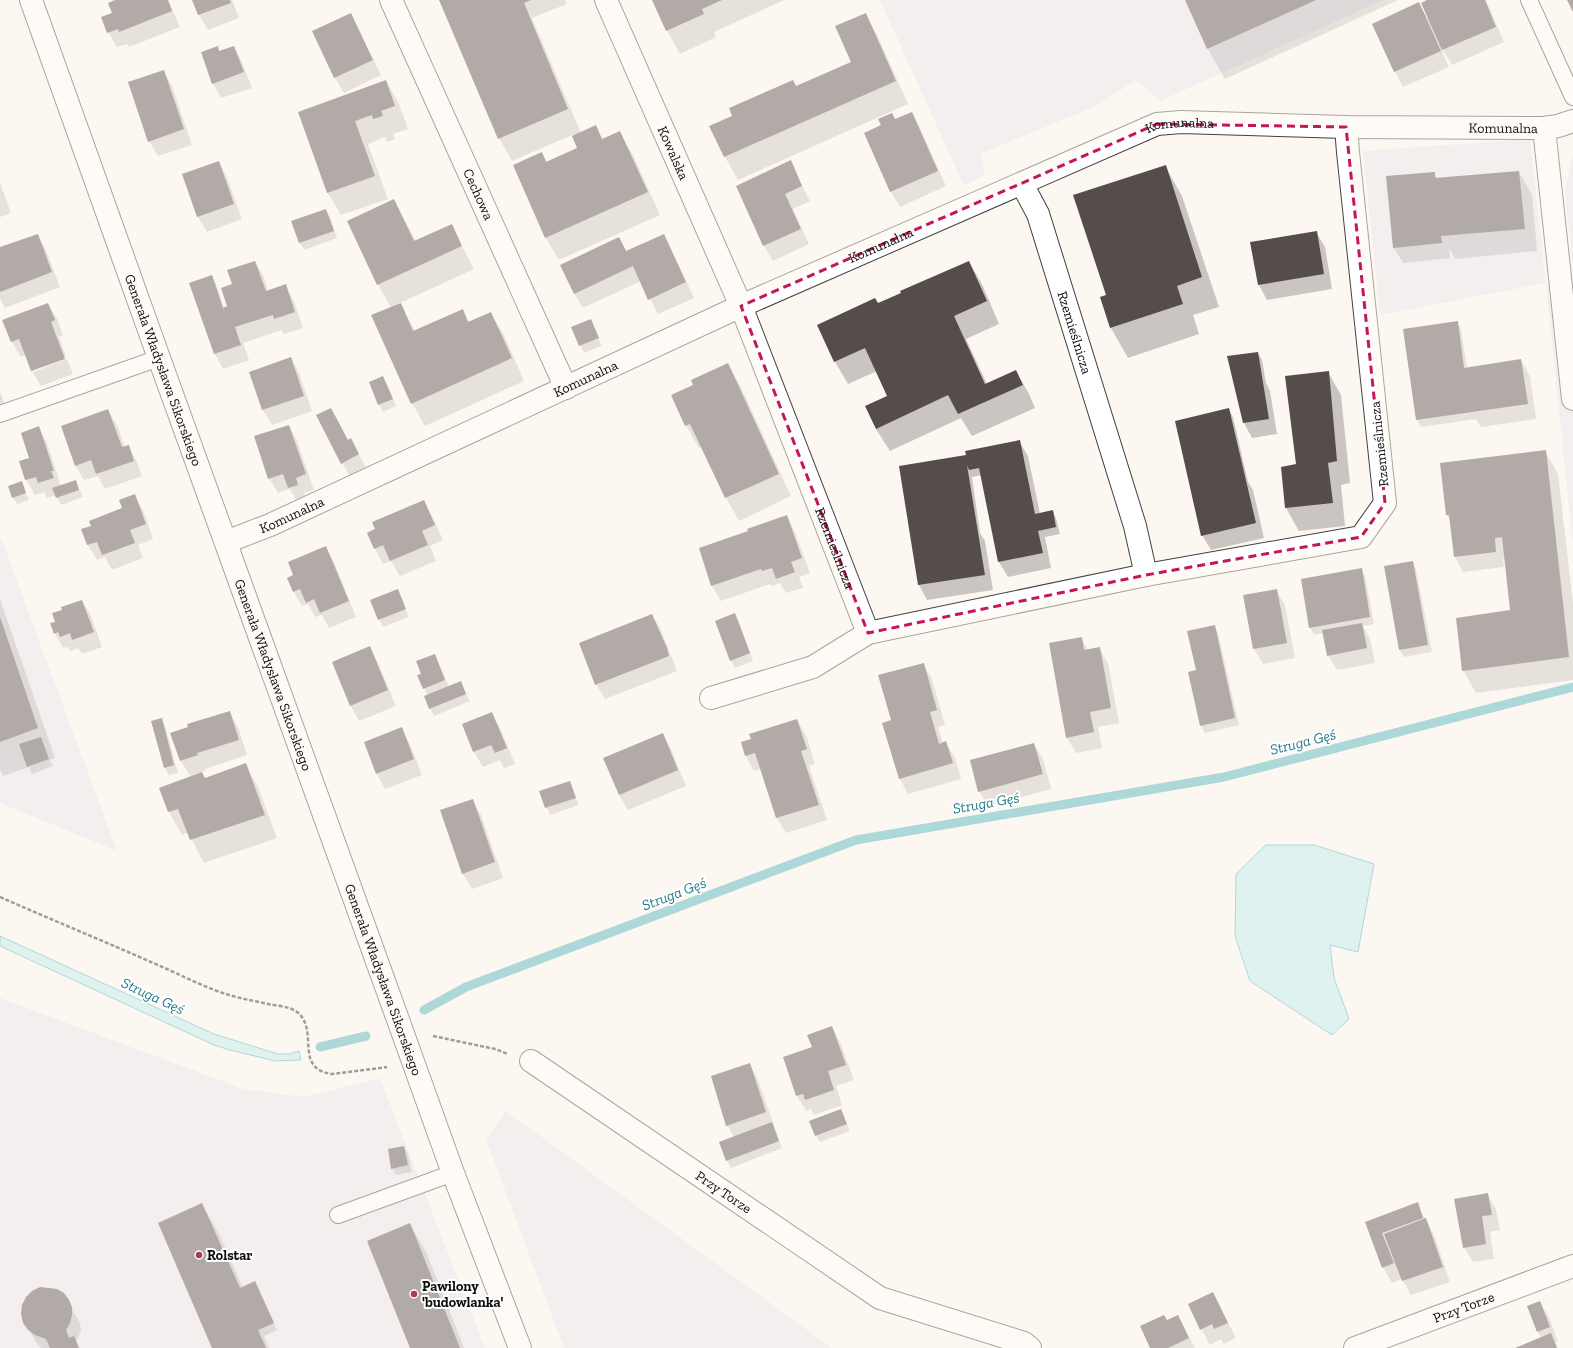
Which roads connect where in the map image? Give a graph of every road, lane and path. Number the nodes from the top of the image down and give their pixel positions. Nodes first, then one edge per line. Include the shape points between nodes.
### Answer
1 (31, 0) edge
2 (391, 0) edge
3 (606, 0) edge
4 (1529, 0) edge
5 (1573, 97) edge
6 (1573, 121) edge
7 (1346, 127) junction
8 (1544, 128) junction
9 (1022, 184) junction
10 (740, 306) junction
11 (159, 358) junction
12 (566, 388) junction
13 (1573, 399) edge
14 (0, 414) edge
15 (226, 542) junction
16 (1146, 575) junction
17 (868, 633) junction
18 (711, 698) dead end
19 (0, 897) edge
20 (432, 1036) dead end
21 (531, 1062) joint
22 (389, 1066) dead end
23 (453, 1173) junction
24 (338, 1215) dead end
25 (1573, 1266) edge
26 (1402, 1340) edge
27 (520, 1348) edge
28 (1030, 1348) edge
29 (1355, 1348) edge

1 - 11 street, Generała Władysława Sikorskiego
2 - 12 street, Cechowa
3 - 10 street, Kowalska
4 - 5 lane
6 - 8 street, Komunalna
7 - 8 street, Komunalna
7 - 9 street, Komunalna via 1181,122 1157,124
7 - 16 street, Rzemieślnicza via 1385,503 1361,537
8 - 13 street
9 - 10 street, Komunalna
9 - 16 street, Rzemieślnicza via 1038,214 1136,526
10 - 12 street, Komunalna
10 - 17 street, Rzemieślnicza
11 - 14 lane
11 - 15 street, Generała Władysława Sikorskiego
12 - 15 street, Komunalna via 270,525
15 - 23 street, Generała Władysława Sikorskiego
16 - 17 street, Rzemieślnicza
17 - 18 street, Rzemieślnicza via 813,667
19 - 22 path via 229,995 285,1006 297,1012 307,1030 309,1057 318,1070 332,1074
20 - 21 path via 495,1049
21 - 28 street, Przy Torze via 880,1298 1024,1343
23 - 24 lane
23 - 27 street, Generała Władysława Sikorskiego
25 - 26 street, Przy Torze
26 - 29 street, Przy Torze

